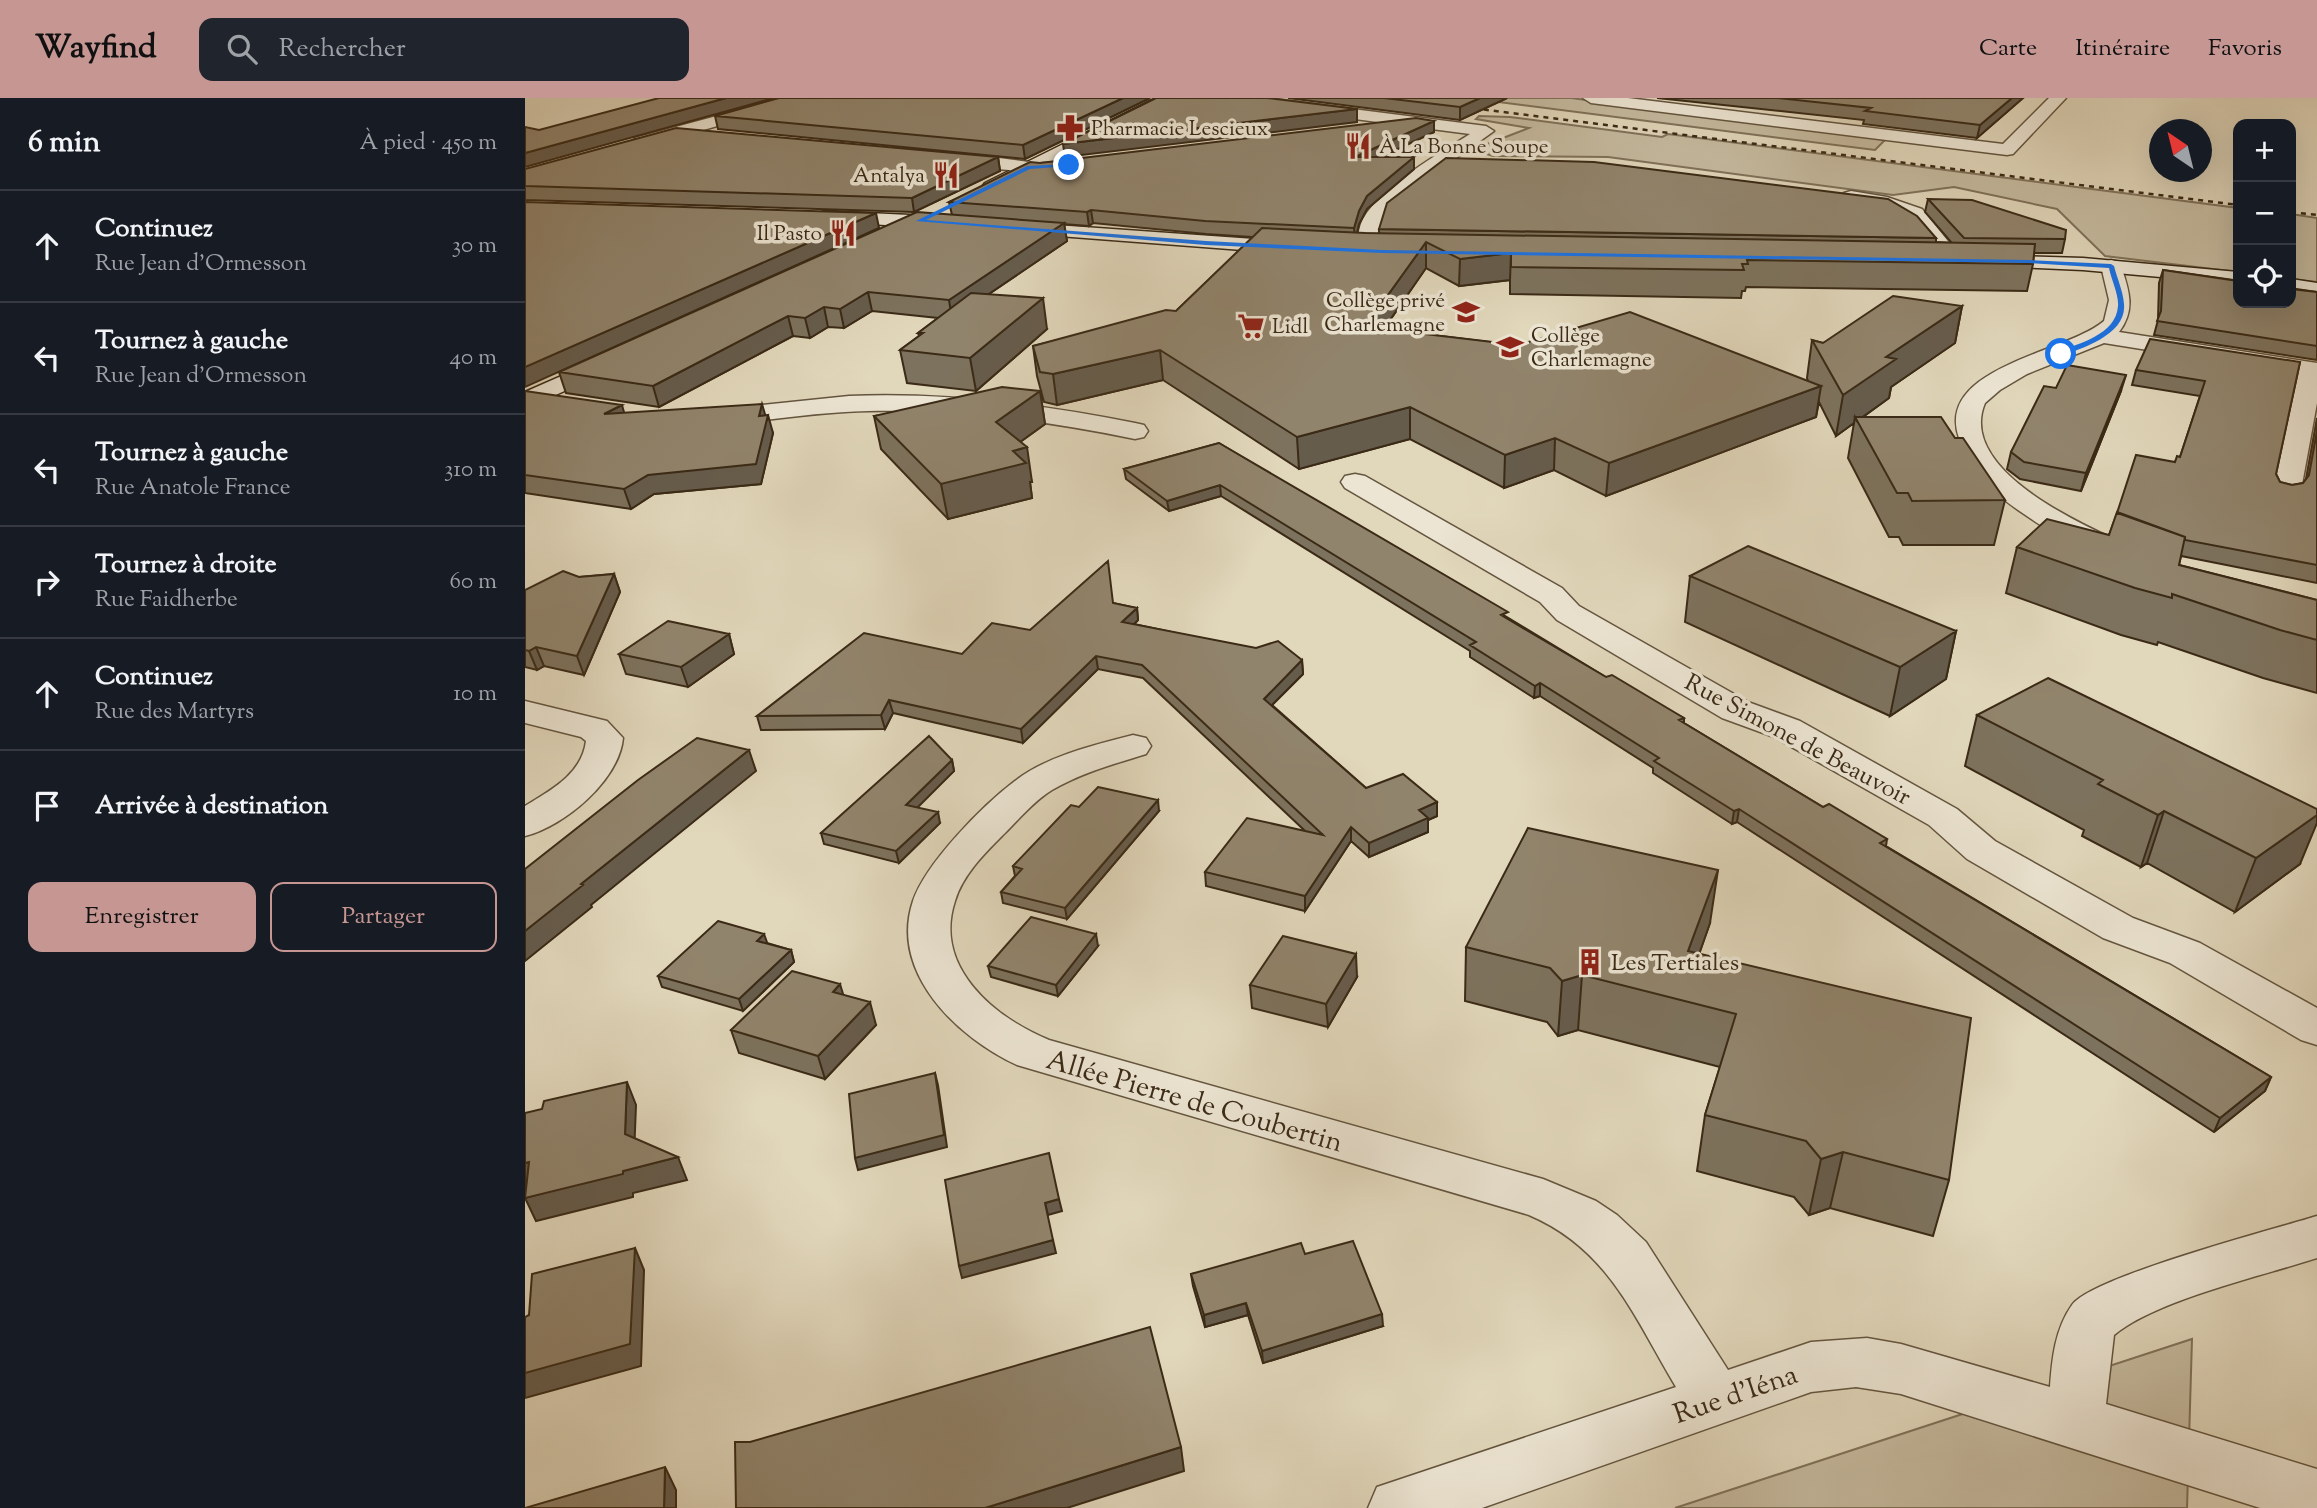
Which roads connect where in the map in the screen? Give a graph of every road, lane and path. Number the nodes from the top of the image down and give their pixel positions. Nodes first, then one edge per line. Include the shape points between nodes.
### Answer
1 (800, 98) edge
2 (1157, 98) edge
3 (1166, 98) edge
4 (1231, 98) edge
5 (1591, 98) edge
6 (2058, 98) edge
7 (1215, 105) edge
8 (1303, 107) junction
9 (1416, 122) junction
10 (1353, 131) edge
11 (680, 133) junction
12 (731, 137) edge
13 (618, 149) edge
14 (923, 154) edge
15 (1441, 161) junction
16 (1468, 162) edge
17 (1081, 164) edge
18 (1029, 167) junction
19 (1832, 194) edge
20 (974, 196) edge
21 (950, 207) edge
22 (811, 217) edge
23 (919, 221) junction
24 (968, 224) edge
25 (993, 226) edge
26 (877, 239) edge
27 (1366, 251) junction
28 (1387, 252) edge
29 (1927, 260) edge
30 (1954, 261) junction
31 (2111, 266) junction
32 (2233, 278) edge
33 (2296, 286) edge
34 (2317, 289) edge
35 (2102, 336) junction
36 (630, 352) edge
37 (2314, 369) edge
38 (527, 400) edge
39 (569, 405) edge
40 (694, 419) edge
41 (1135, 431) dead end
42 (2298, 478) edge
43 (1355, 482) dead end
44 (2131, 557) edge
45 (525, 712) edge
46 (1133, 746) dead end
47 (525, 824) edge
48 (2317, 1029) edge
49 (2317, 1237) edge
50 (1715, 1400) junction
51 (2076, 1421) junction
52 (2317, 1498) edge
53 (1399, 1508) edge

1 - 11 street
2 - 3 street
3 - 18 street
4 - 8 street
5 - 6 street via 2007,150
7 - 8 street via 1276,114
8 - 9 street
9 - 10 street
9 - 15 street via 1486,131
11 - 12 street
11 - 13 street
14 - 18 street
15 - 16 street
15 - 27 street via 1377,212
17 - 18 street
18 - 20 street
19 - 30 street via 1880,201 1915,213
21 - 23 street
22 - 23 street
23 - 24 street
23 - 26 street
25 - 27 street
27 - 28 street
29 - 30 street
30 - 31 street
31 - 32 street
31 - 35 street via 2121,311
33 - 34 street
35 - 37 street
35 - 44 street via 1995,382 1974,400 1968,423 1976,451 2009,489 2068,528
36 - 38 street
37 - 42 street
38 - 39 street
40 - 41 street via 823,405 912,403 1022,410
43 - 48 street, Rue Simone de Beauvoir via 1551,595 1568,613 1735,710 1787,729 1943,817 1982,850 2118,928 2185,953
45 - 47 street via 594,729 605,738 606,751 598,767 579,785
46 - 50 street, Allée Pierre de Coubertin via 1075,765 1028,789 941,883 932,902 927,938 940,974 967,1011 1010,1044 1034,1053 1569,1209 1610,1238 1627,1257
49 - 51 street via 2133,1296 2093,1318 2083,1356
50 - 51 street, Rue d'Iéna via 1811,1367 1847,1360 1901,1369
50 - 53 street, Rue d'Iéna
51 - 52 street, Rue d'Iéna

